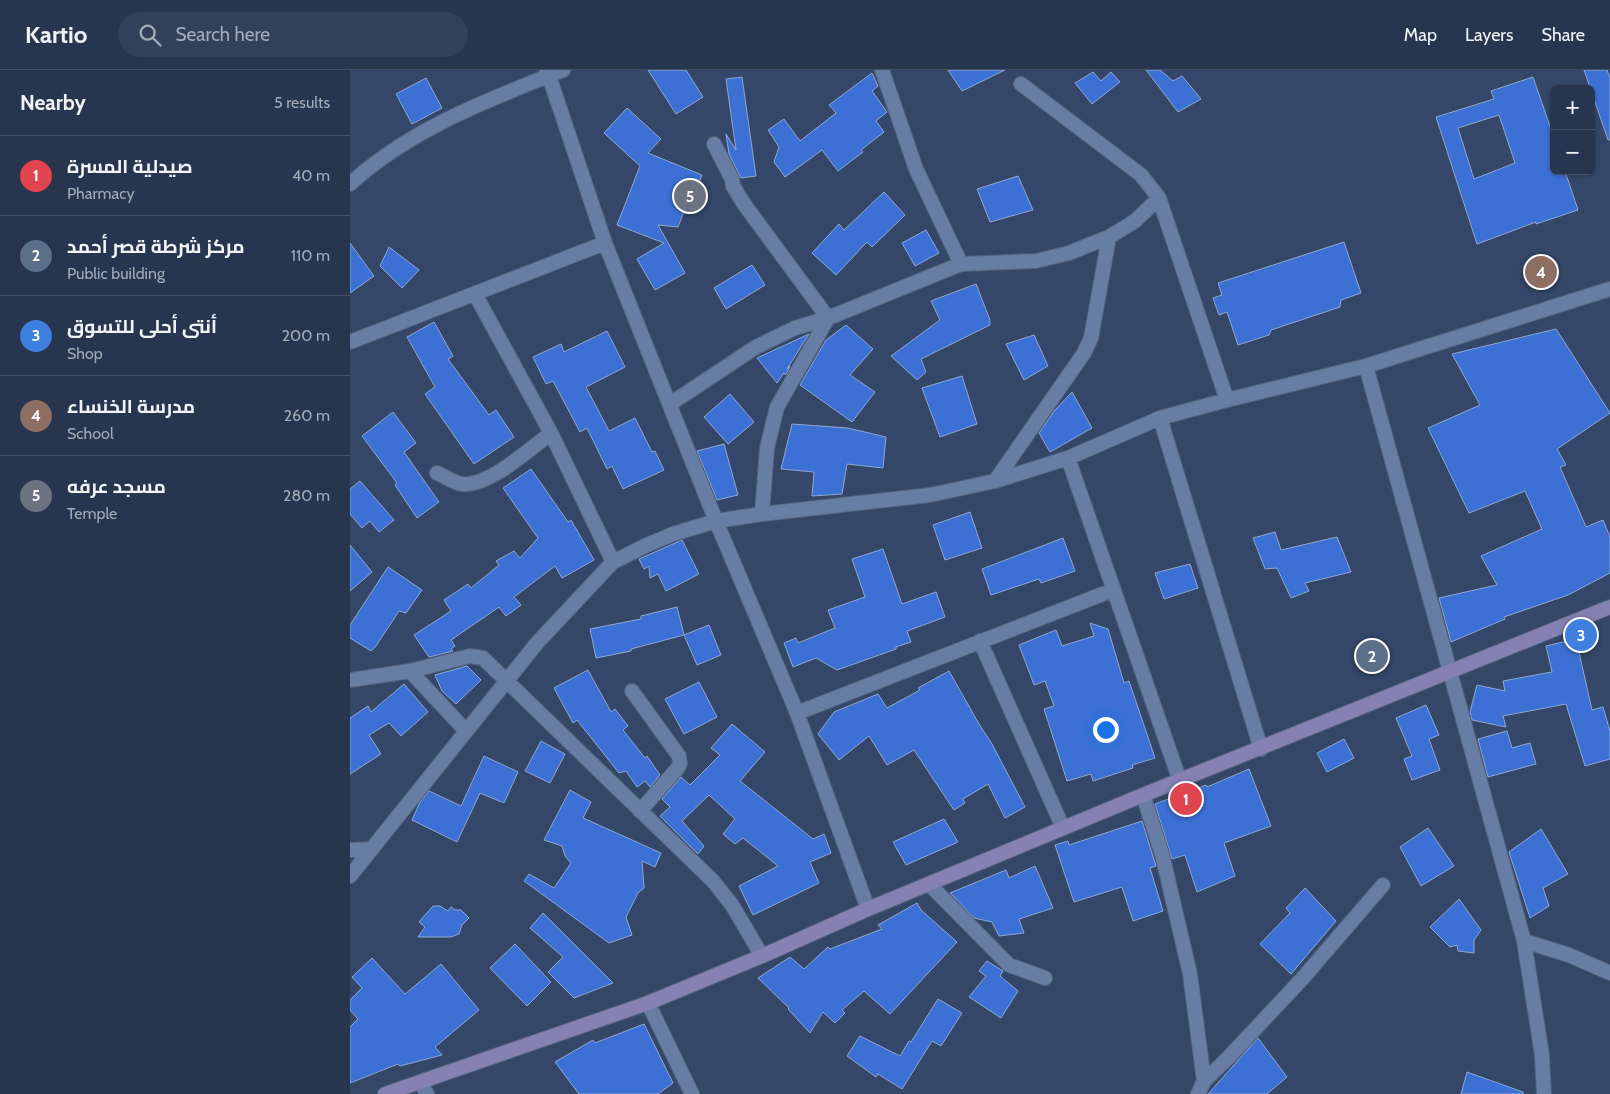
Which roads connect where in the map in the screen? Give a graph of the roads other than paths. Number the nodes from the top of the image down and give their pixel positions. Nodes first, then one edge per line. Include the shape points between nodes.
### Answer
1 (563, 70) edge
2 (882, 70) edge
3 (548, 73) edge
4 (1022, 84) dead end
5 (714, 144) dead end
6 (350, 184) edge
7 (1159, 198) junction
8 (1109, 237) junction
9 (605, 243) junction
10 (961, 264) junction
11 (1610, 290) edge
12 (475, 294) junction
13 (828, 318) junction
14 (350, 342) edge
15 (1366, 366) junction
16 (1228, 400) junction
17 (670, 404) junction
18 (1160, 418) junction
19 (551, 433) junction
20 (1068, 458) junction
21 (437, 473) dead end
22 (995, 481) junction
23 (762, 514) junction
24 (716, 521) junction
25 (613, 562) junction
26 (1113, 590) junction
27 (1610, 607) edge
28 (980, 642) junction
29 (410, 671) junction
30 (1450, 673) junction
31 (350, 680) edge
32 (508, 680) junction
33 (632, 692) dead end
34 (797, 713) junction
35 (466, 731) junction
36 (1261, 748) junction
37 (1180, 781) junction
38 (1144, 795) junction
39 (640, 810) junction
40 (1063, 828) junction
41 (372, 848) junction
42 (350, 850) edge
43 (350, 876) edge
44 (930, 884) junction
45 (1383, 885) dead end
46 (868, 909) junction
47 (1524, 941) junction
48 (762, 956) junction
49 (1610, 973) edge
50 (1045, 978) dead end
51 (648, 1004) junction
52 (424, 1088) edge
53 (1201, 1088) edge
54 (385, 1094) edge
55 (692, 1094) edge
56 (1544, 1094) edge

1 - 3 street
2 - 10 street via 916,169
3 - 6 street via 459,112 386,154
3 - 9 street
4 - 7 street via 1141,175
5 - 13 street via 744,204
7 - 8 street via 1134,221
7 - 16 street
8 - 10 street via 1070,253 1036,261
8 - 22 street via 1091,338 1084,353
9 - 12 street
9 - 17 street
10 - 13 street
11 - 15 street
12 - 14 street
12 - 19 street
13 - 17 street via 795,328 756,347
13 - 23 street via 777,407 767,448
15 - 16 street
15 - 30 street
16 - 18 street
17 - 24 street
18 - 20 street
18 - 36 street
19 - 21 street via 493,476 461,484
19 - 25 street
20 - 22 street
20 - 26 street
22 - 23 street via 930,495
23 - 24 street
24 - 25 street via 673,534
24 - 34 street
25 - 32 street via 537,642
26 - 28 street
26 - 37 street
27 - 30 main road
28 - 34 street
28 - 40 street
29 - 31 street
29 - 32 street via 476,656 483,658
29 - 35 street
30 - 36 main road
30 - 47 street
32 - 35 street
32 - 39 street
33 - 39 street via 678,756 680,764
34 - 46 street
35 - 41 street
36 - 37 main road
37 - 38 main road
38 - 40 main road
38 - 53 street via 1162,854 1190,974
39 - 48 street via 713,881 732,904
40 - 44 main road
41 - 42 street
41 - 43 street
44 - 46 main road
44 - 50 street via 1009,965
45 - 53 street
46 - 48 main road
47 - 49 street via 1569,955
47 - 56 street via 1542,1055
48 - 51 main road
51 - 52 main road
51 - 55 street
52 - 54 main road

